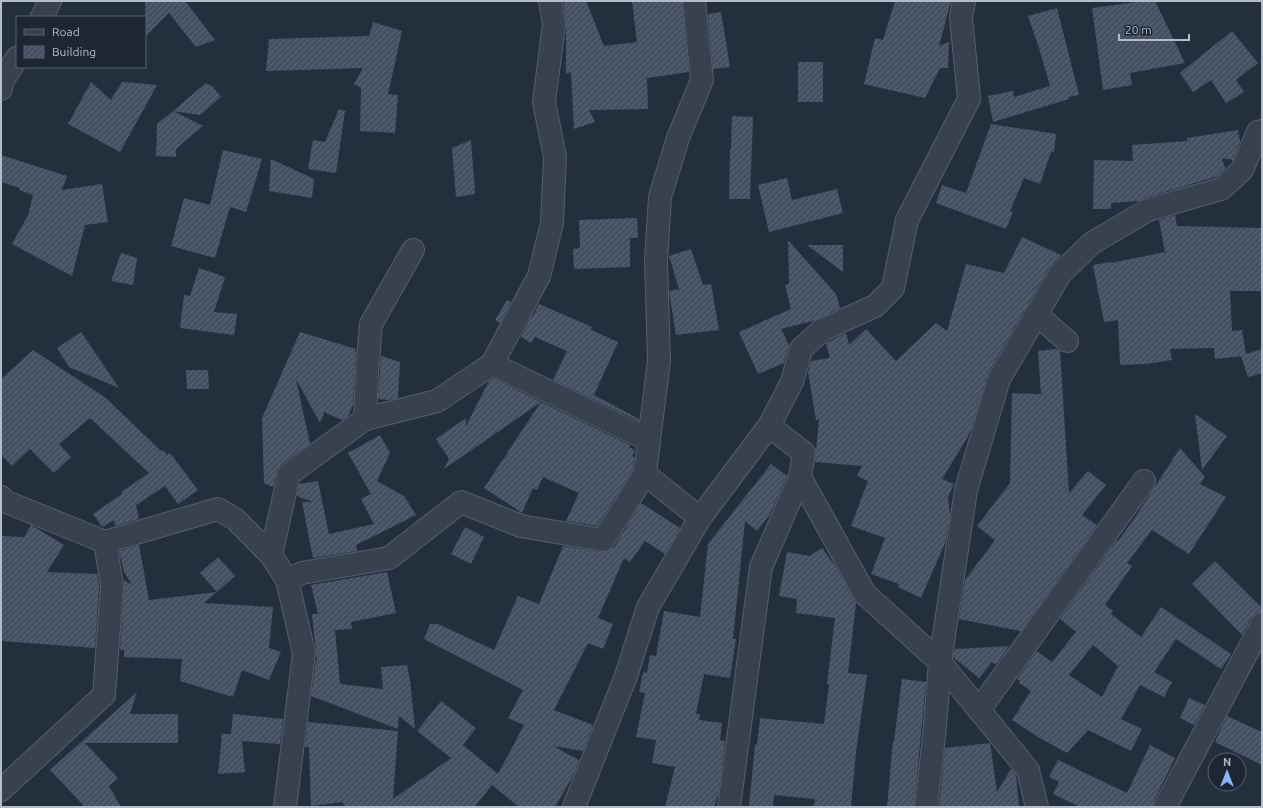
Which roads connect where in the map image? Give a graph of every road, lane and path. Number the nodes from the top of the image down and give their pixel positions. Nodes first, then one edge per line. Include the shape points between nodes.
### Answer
1 (50, 1) edge
2 (550, 1) edge
3 (694, 1) edge
4 (964, 1) edge
5 (42, 16) edge
6 (16, 60) edge
7 (1, 89) edge
8 (1262, 131) edge
9 (413, 250) dead end
10 (1036, 314) junction
11 (1067, 341) dead end
12 (492, 364) junction
13 (365, 419) junction
14 (769, 426) junction
15 (649, 440) junction
16 (645, 474) junction
17 (800, 477) junction
18 (1144, 481) dead end
19 (1, 497) edge
20 (700, 518) junction
21 (105, 542) junction
22 (270, 555) junction
23 (287, 580) junction
24 (1262, 624) edge
25 (940, 662) junction
26 (979, 710) junction
27 (1, 790) edge
28 (286, 807) edge
29 (574, 807) edge
30 (729, 807) edge
31 (926, 807) edge
32 (1037, 807) edge
33 (1165, 807) edge

1 - 5 street
2 - 12 street via 554,24 544,102 554,157 552,223 539,276
3 - 15 street via 702,80 678,138 660,197 656,261 659,361
4 - 14 street via 961,17 969,99 907,220 893,288 875,306 822,330 801,349 792,382
6 - 7 street
8 - 10 street via 1258,132 1242,170 1221,189 1148,210 1092,243 1060,274
9 - 13 street via 372,324
10 - 11 street
10 - 25 street via 999,379 966,490
12 - 13 street via 437,401
12 - 15 street
13 - 22 street via 289,474
14 - 17 street via 804,453
14 - 20 street
15 - 16 street
16 - 20 street
16 - 23 street via 603,540 520,526 461,502 389,558 302,573
17 - 25 street via 865,594
17 - 30 street via 761,567
18 - 26 street
19 - 21 street via 4,501
20 - 29 street via 648,607 626,676
21 - 22 street via 218,509 235,518
21 - 27 street via 112,586 104,695
22 - 23 street
23 - 28 street via 304,653
24 - 33 street
25 - 26 street
25 - 31 street
26 - 32 street via 1028,770

